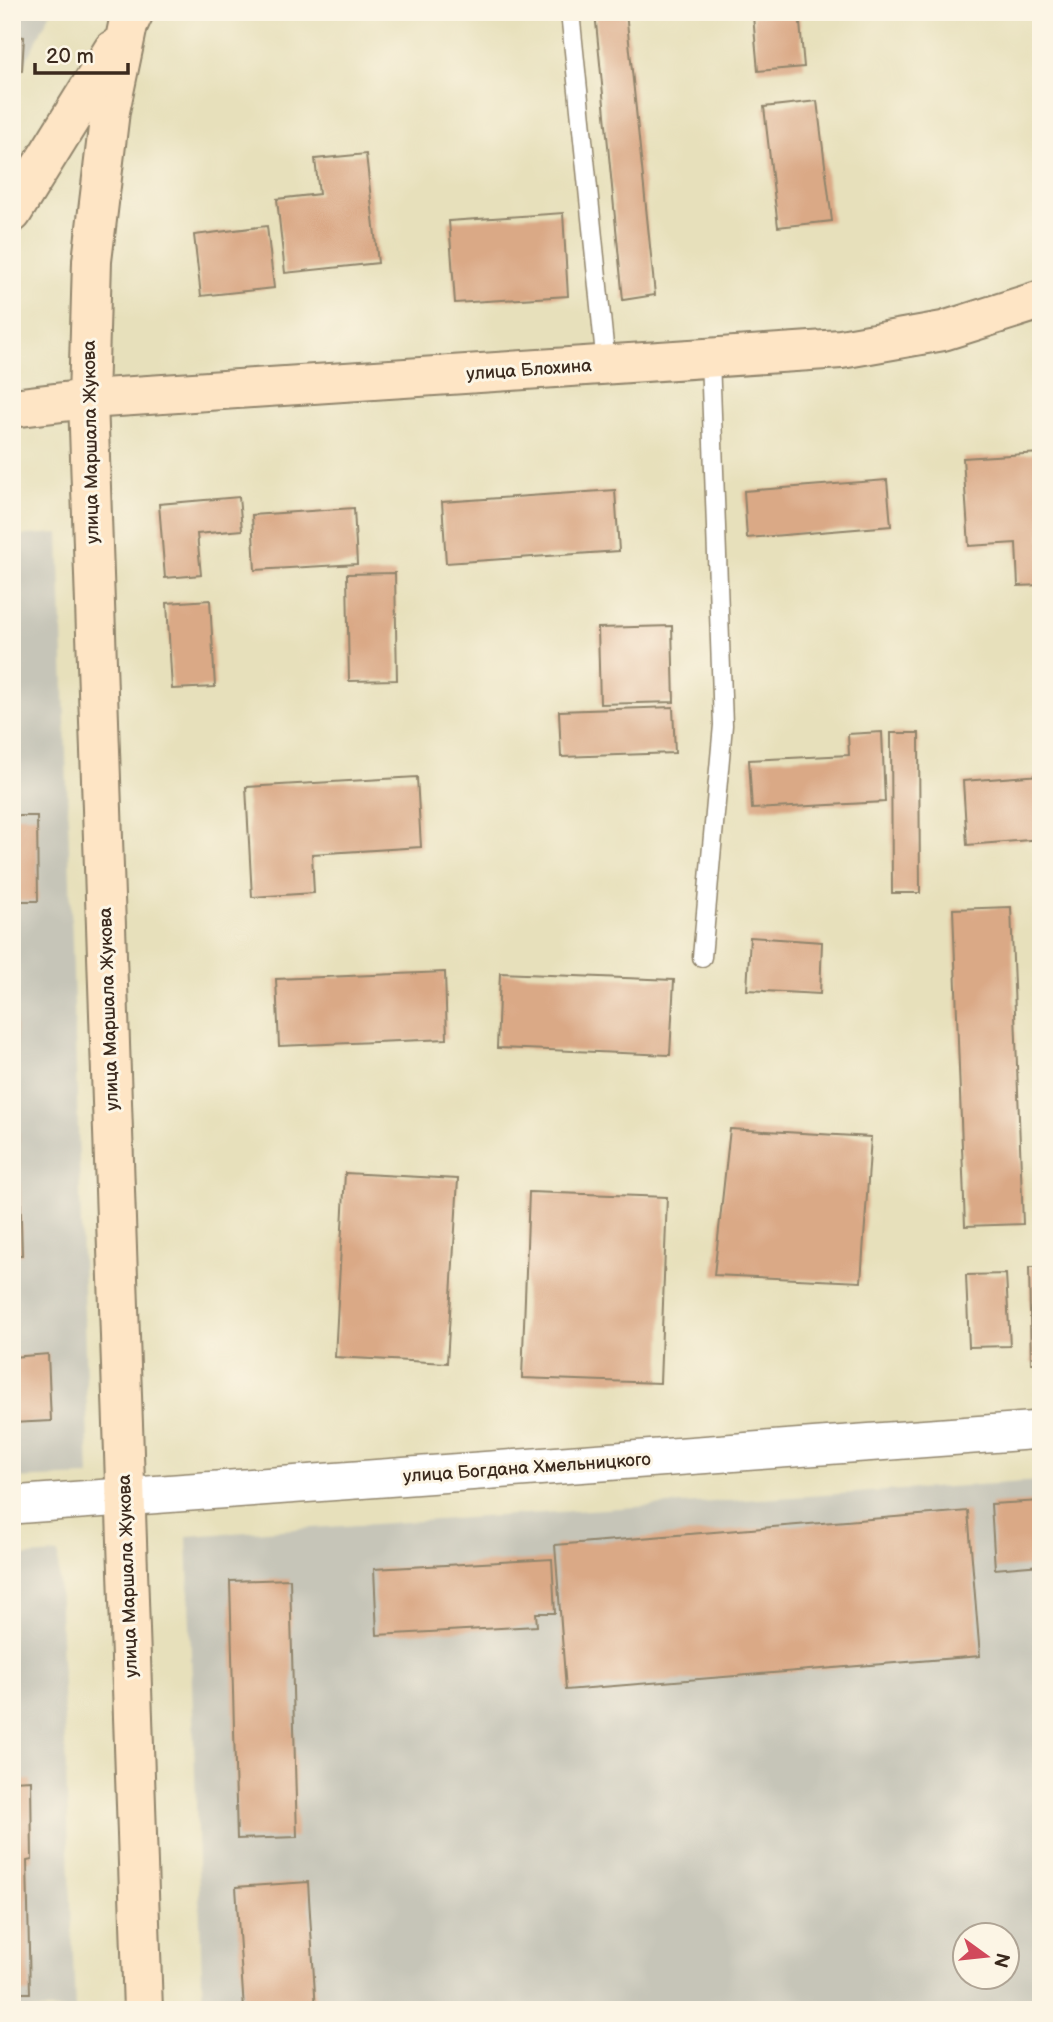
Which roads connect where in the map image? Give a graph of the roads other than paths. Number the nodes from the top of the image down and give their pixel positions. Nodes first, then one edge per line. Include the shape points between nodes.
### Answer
1 (570, 12) edge
2 (131, 19) edge
3 (12, 213) edge
4 (1041, 300) edge
5 (710, 358) junction
6 (606, 365) junction
7 (88, 400) junction
8 (12, 408) edge
9 (702, 957) dead end
10 (1041, 1430) edge
11 (126, 1498) junction
12 (12, 1505) edge
13 (143, 2010) edge

1 - 6 lane
2 - 3 main road
2 - 7 main road, улица Маршала Жукова via 110,111 92,261
4 - 5 main road, улица Блохина via 943,331 841,349
5 - 6 main road, улица Блохина
5 - 9 lane via 723,725
6 - 7 main road, улица Блохина
7 - 8 main road, улица Блохина
7 - 11 main road, улица Маршала Жукова
10 - 11 street, улица Богдана Хмельницкого
11 - 12 street, улица Богдана Хмельницкого
11 - 13 main road, улица Маршала Жукова

